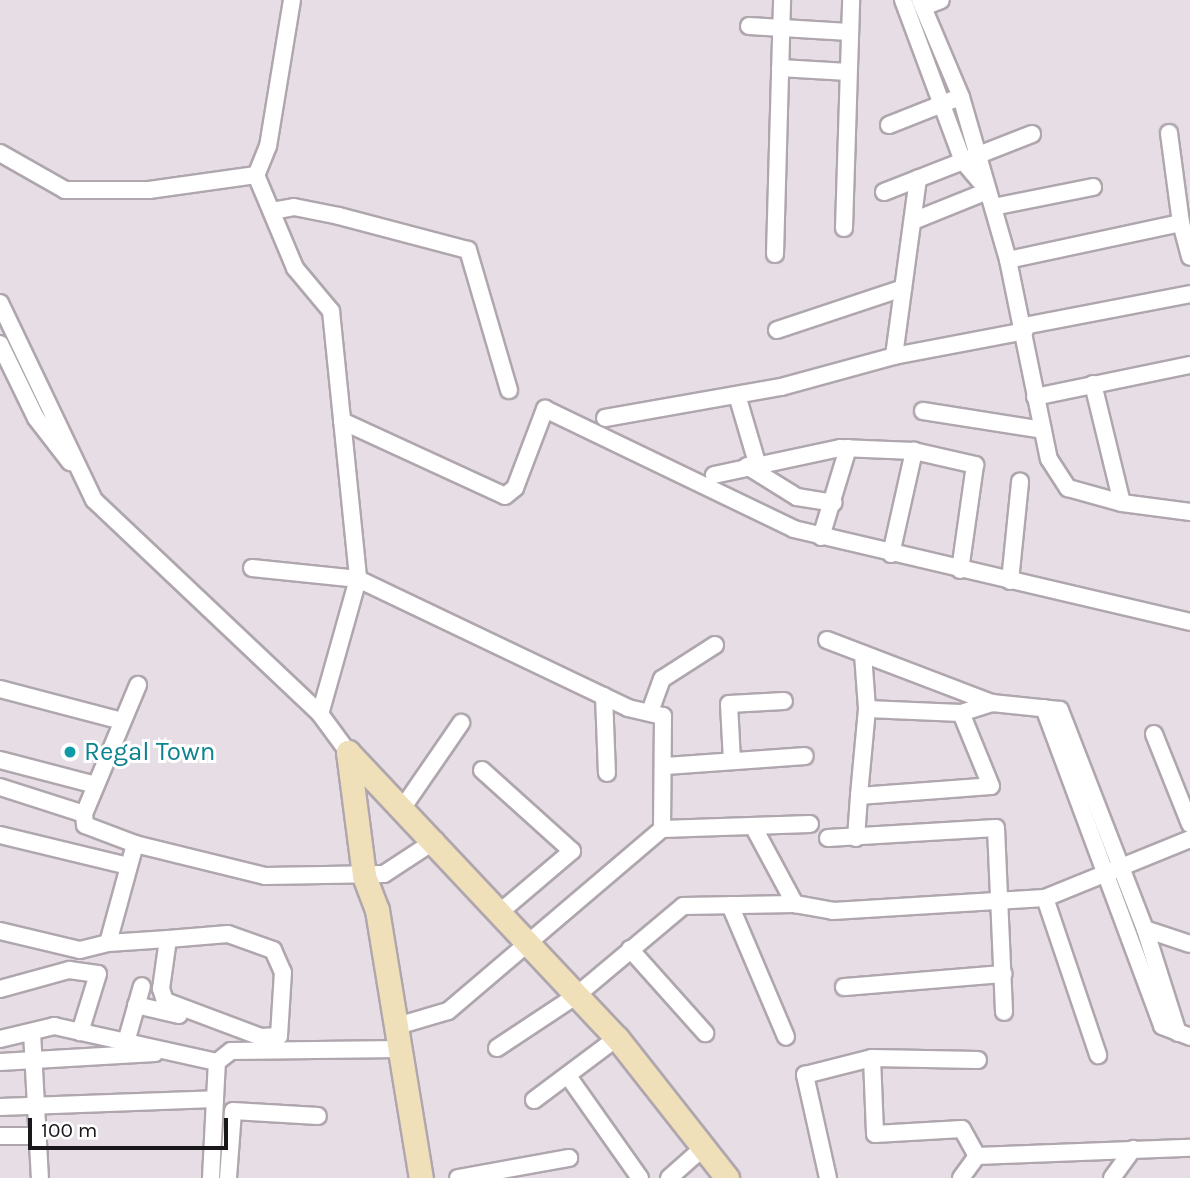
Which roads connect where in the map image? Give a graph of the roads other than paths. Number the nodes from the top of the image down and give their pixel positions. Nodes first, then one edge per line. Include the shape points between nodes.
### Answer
1 (292, 0) edge
2 (782, 0) edge
3 (851, 0) edge
4 (902, 0) edge
5 (941, 0) edge
6 (924, 8) edge
7 (912, 24) junction
8 (749, 26) dead end
9 (781, 27) junction
10 (849, 32) junction
11 (780, 68) junction
12 (848, 72) junction
13 (961, 97) junction
14 (942, 104) junction
15 (889, 125) dead end
16 (1169, 133) dead end
17 (1032, 134) dead end
18 (0, 153) edge
19 (971, 158) junction
20 (256, 175) junction
21 (918, 178) junction
22 (984, 187) junction
23 (1093, 187) dead end
24 (884, 192) dead end
25 (993, 207) junction
26 (272, 211) junction
27 (913, 221) junction
28 (1181, 223) junction
29 (844, 228) dead end
30 (775, 254) dead end
31 (1190, 257) edge
32 (1008, 260) junction
33 (903, 288) junction
34 (1190, 294) edge
35 (0, 303) edge
36 (1024, 328) junction
37 (777, 330) dead end
38 (7, 334) edge
39 (0, 344) edge
40 (894, 356) junction
41 (1190, 365) edge
42 (1093, 384) junction
43 (509, 390) dead end
44 (737, 395) junction
45 (1035, 397) junction
46 (923, 411) dead end
47 (605, 418) dead end
48 (342, 421) junction
49 (1043, 430) junction
50 (848, 448) junction
51 (914, 451) junction
52 (752, 464) junction
53 (74, 467) junction
54 (713, 475) dead end
55 (1020, 482) dead end
56 (834, 503) junction
57 (1122, 503) junction
58 (1190, 512) edge
59 (821, 537) junction
60 (891, 554) junction
61 (252, 568) dead end
62 (960, 570) junction
63 (358, 579) junction
64 (1010, 581) junction
65 (1190, 622) edge
66 (827, 640) dead end
67 (715, 645) dead end
68 (863, 654) junction
69 (138, 685) dead end
70 (0, 689) edge
71 (604, 696) junction
72 (784, 701) dead end
73 (992, 702) junction
74 (651, 709) junction
75 (867, 709) junction
76 (961, 713) junction
77 (320, 714) junction
78 (122, 721) junction
79 (461, 723) dead end
80 (1154, 734) dead end
81 (348, 752) junction
82 (805, 756) dead end
83 (0, 760) edge
84 (732, 761) junction
85 (667, 766) junction
86 (482, 770) dead end
87 (607, 773) dead end
88 (1170, 774) junction
89 (1190, 782) edge
90 (96, 785) junction
91 (0, 787) edge
92 (859, 796) junction
93 (404, 806) junction
94 (84, 814) junction
95 (810, 824) dead end
96 (1190, 824) edge
97 (753, 826) junction
98 (662, 829) junction
99 (0, 835) edge
100 (828, 838) dead end
101 (856, 838) junction
102 (1190, 839) edge
103 (436, 840) junction
104 (135, 844) junction
105 (128, 866) junction
106 (1113, 868) junction
107 (364, 876) junction
108 (1045, 898) junction
109 (998, 901) junction
110 (795, 904) junction
111 (730, 905) junction
112 (500, 912) junction
113 (1145, 929) junction
114 (0, 931) edge
115 (168, 939) junction
116 (527, 941) junction
117 (108, 943) junction
118 (1190, 944) edge
119 (630, 949) junction
120 (1003, 974) junction
121 (142, 986) dead end
122 (844, 987) dead end
123 (0, 989) edge
124 (577, 995) junction
125 (136, 1005) junction
126 (1004, 1012) dead end
127 (32, 1032) junction
128 (80, 1032) junction
129 (705, 1033) dead end
130 (1184, 1035) edge
131 (786, 1037) dead end
132 (399, 1038) junction
133 (617, 1038) junction
134 (0, 1039) edge
135 (125, 1042) junction
136 (497, 1048) dead end
137 (231, 1051) junction
138 (173, 1052) junction
139 (1098, 1055) dead end
140 (872, 1058) junction
141 (978, 1060) dead end
142 (0, 1062) edge
143 (34, 1062) junction
144 (217, 1062) junction
145 (568, 1076) junction
146 (215, 1099) junction
147 (534, 1100) dead end
148 (36, 1105) junction
149 (0, 1107) edge
150 (317, 1116) dead end
151 (0, 1136) edge
152 (38, 1136) junction
153 (704, 1147) junction
154 (1190, 1148) edge
155 (1133, 1149) junction
156 (977, 1156) junction
157 (569, 1158) dead end
158 (40, 1178) edge
159 (211, 1178) edge
160 (228, 1178) edge
161 (421, 1178) edge
162 (458, 1178) edge
163 (640, 1178) edge
164 (669, 1178) edge
165 (727, 1178) edge
166 (828, 1178) edge
167 (961, 1178) edge
168 (1112, 1178) edge

1 - 20 street via 268,146
2 - 9 street
3 - 10 street
4 - 7 street
5 - 6 street
6 - 7 street
6 - 13 street
7 - 14 street
8 - 9 street
9 - 10 street
9 - 11 street
10 - 12 street
11 - 12 street
11 - 30 street
12 - 29 street
13 - 14 street
13 - 19 street
14 - 15 street
14 - 19 street
16 - 28 street
17 - 19 street
18 - 20 street via 65,190 149,191
19 - 21 street
19 - 22 street
20 - 26 street
21 - 24 street
21 - 27 street
22 - 25 street
22 - 27 street
23 - 25 street
25 - 32 street
26 - 43 street via 294,207 468,250
26 - 48 street via 295,268 331,312
27 - 33 street
28 - 31 street
28 - 32 street
32 - 36 street
33 - 37 street
33 - 40 street
34 - 36 street
35 - 38 street
36 - 40 street
36 - 45 street
38 - 53 street
39 - 53 street via 43,432
40 - 44 street
41 - 42 street
42 - 45 street
42 - 57 street
44 - 47 street
44 - 52 street
45 - 49 street
46 - 49 street
48 - 59 street via 505,496 515,488 545,409
48 - 63 street
49 - 57 street via 1049,459 1068,488
50 - 51 street
50 - 52 street
50 - 56 street
51 - 60 street
51 - 62 street via 975,465
52 - 54 street
52 - 56 street via 797,496
53 - 77 street via 93,500
55 - 64 street
56 - 59 street
57 - 58 street
59 - 60 street
60 - 62 street
61 - 63 street
62 - 64 street
63 - 71 street
63 - 77 street
64 - 65 street
66 - 68 street
67 - 74 street via 662,679
68 - 73 street
68 - 75 street
69 - 78 street
70 - 78 street
71 - 74 street
71 - 87 street
72 - 84 street via 729,704
73 - 76 street
73 - 106 street via 1060,710
74 - 85 street via 663,716
75 - 76 street
75 - 92 street
76 - 92 street via 991,786
77 - 81 street
78 - 90 street
79 - 93 street
80 - 88 street
81 - 93 street
81 - 107 street
82 - 84 street
83 - 90 street
84 - 85 street
85 - 98 street
86 - 112 street via 572,851
88 - 89 street
88 - 96 street
90 - 94 street
91 - 94 street
92 - 101 street
93 - 103 street
94 - 104 street via 85,825
95 - 97 street
97 - 98 street
97 - 110 street
98 - 116 street
99 - 105 street
100 - 101 street
101 - 109 street via 996,828
102 - 106 street
103 - 107 street via 384,874
103 - 112 street
104 - 105 street
104 - 107 street via 265,876
105 - 117 street
106 - 108 street
106 - 113 street
106 - 130 street via 1162,1026
107 - 132 street
108 - 109 street
108 - 139 street
109 - 110 street via 833,911
109 - 120 street
110 - 111 street
111 - 119 street via 683,906
111 - 131 street
112 - 116 street
113 - 118 street
113 - 130 street
114 - 117 street via 80,950
115 - 115 street via 161,989 165,1001 261,1037 279,1036 283,972 273,950 228,934
115 - 117 street
116 - 124 street
116 - 132 street via 440,1017
119 - 124 street
119 - 129 street
120 - 122 street
120 - 126 street
121 - 125 street
123 - 128 street via 69,970 97,974
124 - 133 street
124 - 136 street
125 - 135 street
125 - 137 street via 225,1026
127 - 128 street via 54,1026
127 - 134 street
127 - 143 street
128 - 135 street
132 - 137 street
132 - 161 street
133 - 145 street
133 - 153 street
135 - 138 street
137 - 144 street
138 - 143 street
138 - 144 street
140 - 141 street
140 - 156 street via 875,1134 962,1129
140 - 166 street via 805,1074
142 - 143 street
143 - 148 street
144 - 146 street
145 - 147 street
145 - 163 street
146 - 148 street
146 - 159 street
148 - 149 street
148 - 152 street
150 - 160 street via 233,1111
151 - 152 street
152 - 158 street
153 - 164 street
153 - 165 street
154 - 155 street
155 - 156 street
155 - 168 street
156 - 167 street
157 - 162 street

